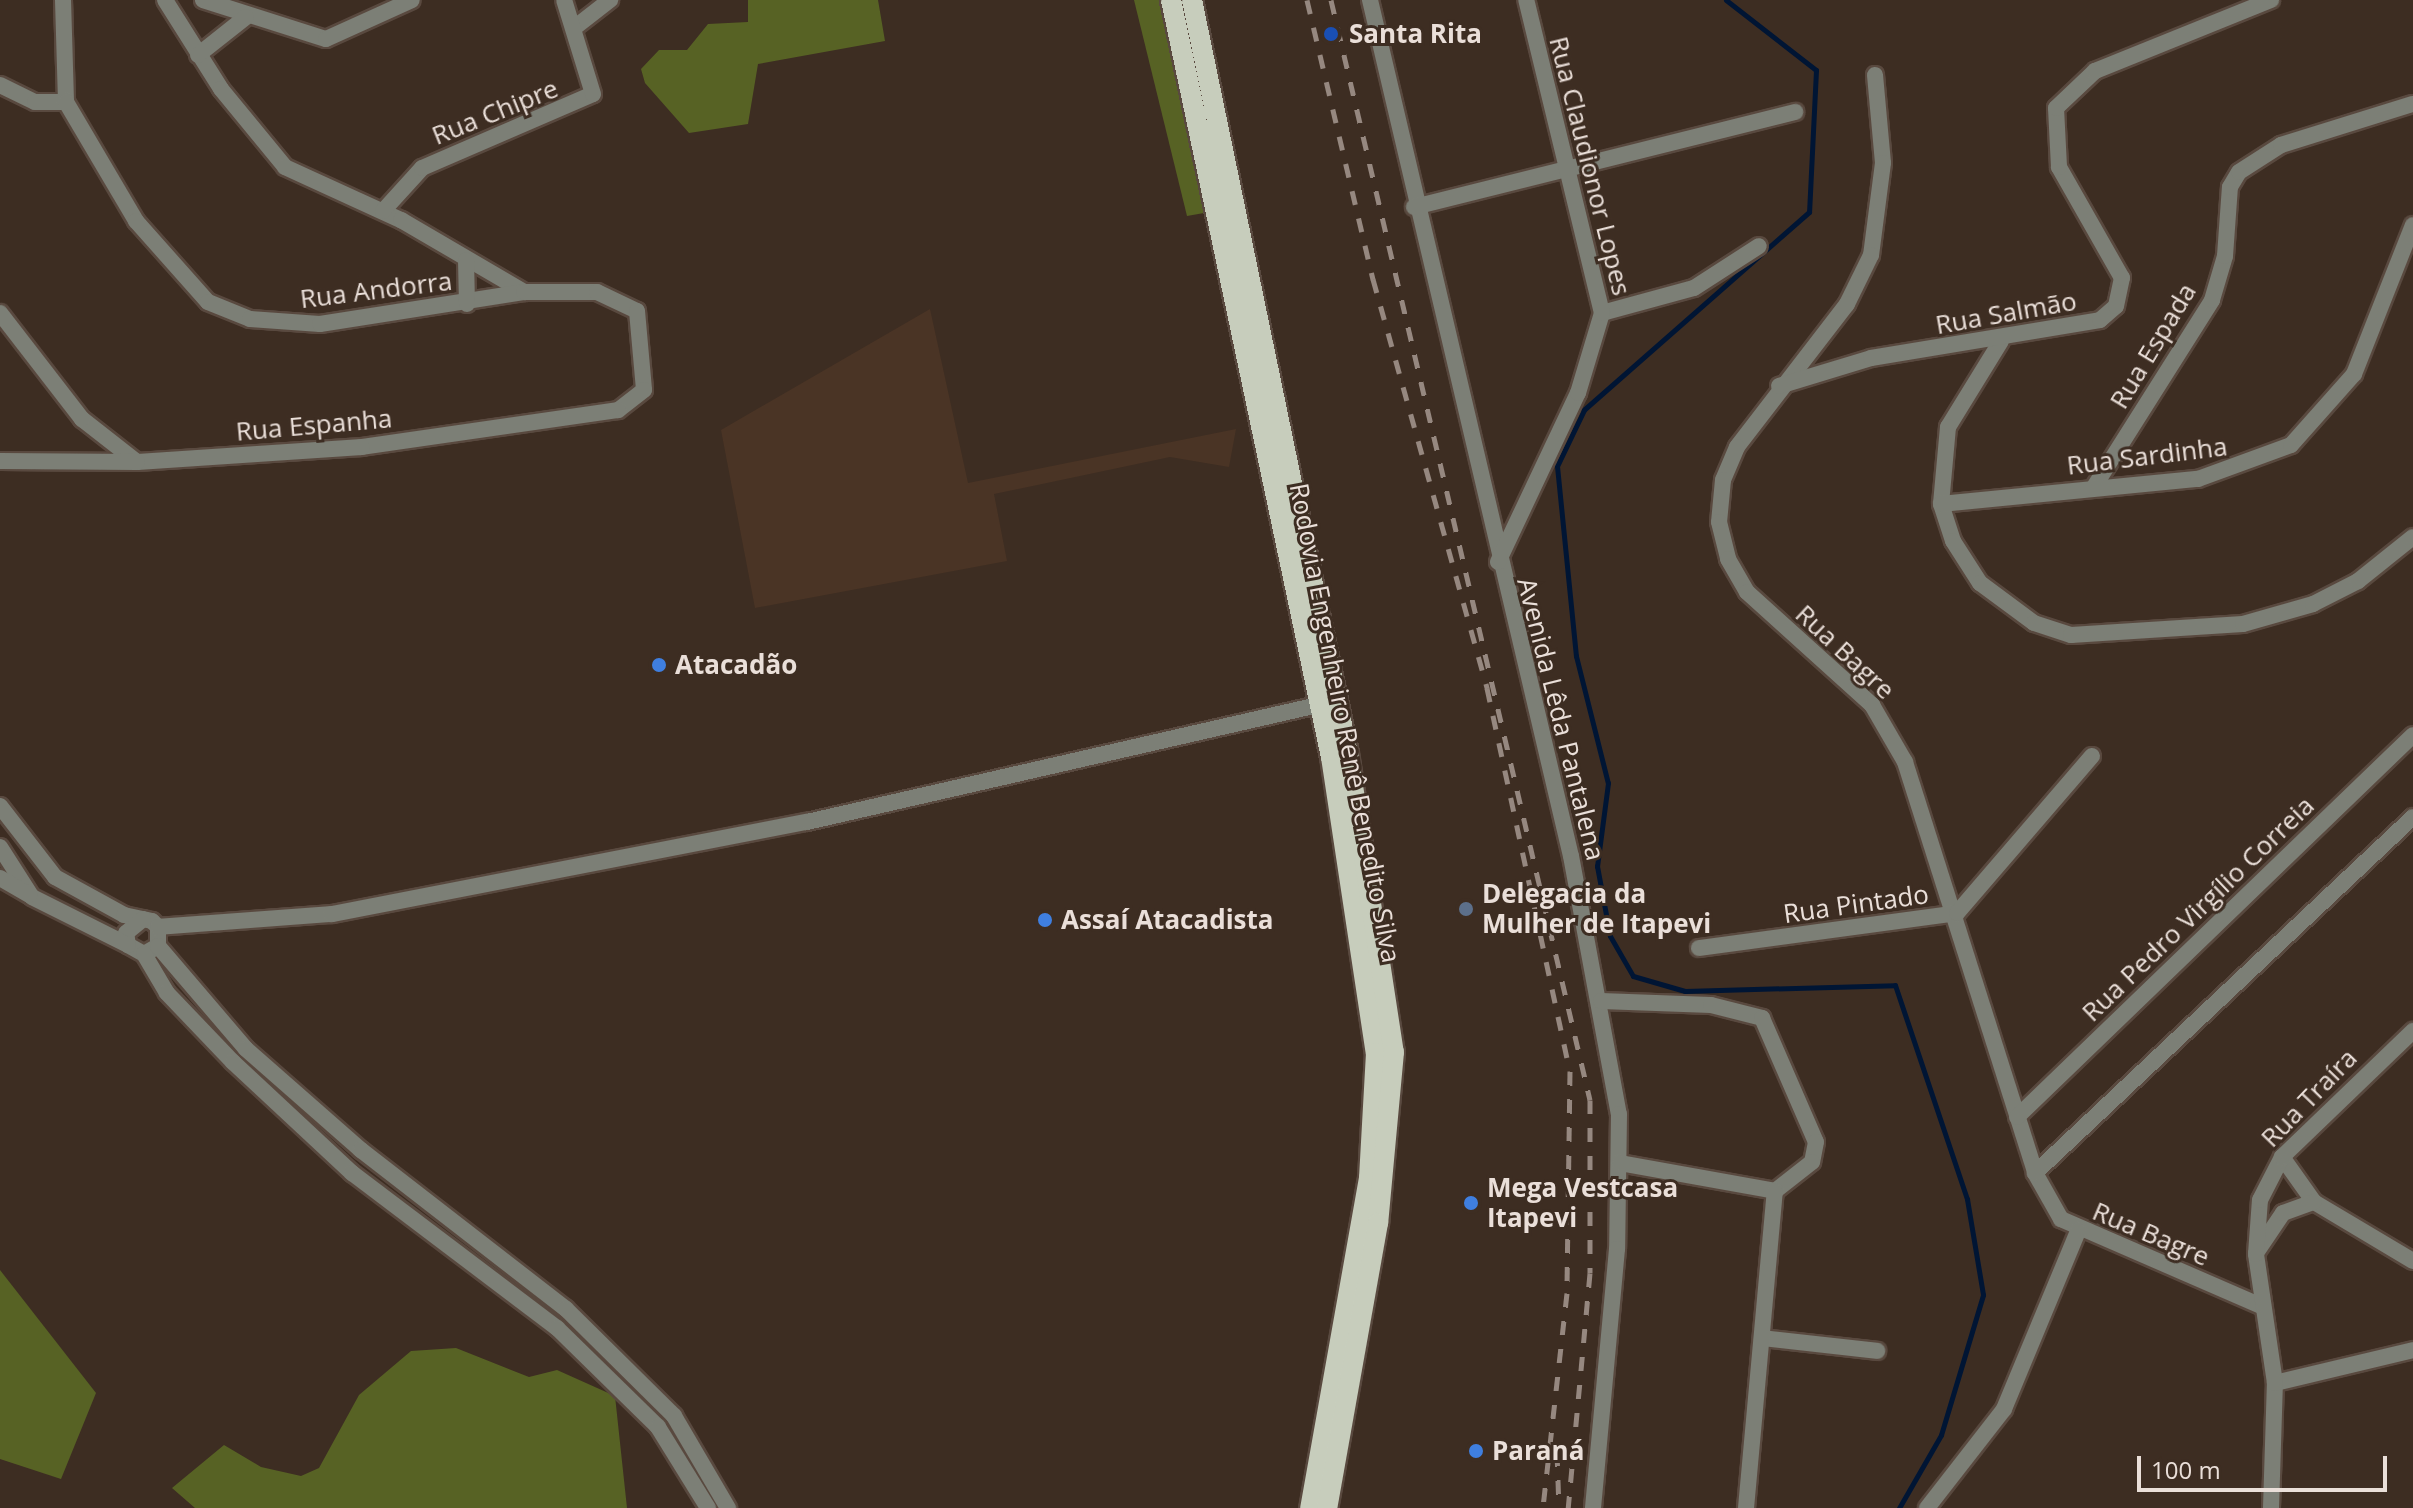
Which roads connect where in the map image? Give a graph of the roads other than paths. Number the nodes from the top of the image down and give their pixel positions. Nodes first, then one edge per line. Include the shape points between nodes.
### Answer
1 (63, 0) edge
2 (165, 0) edge
3 (203, 0) edge
4 (412, 0) edge
5 (564, 0) edge
6 (610, 0) edge
7 (1171, 0) edge
8 (1192, 0) edge
9 (1370, 0) edge
10 (1526, 0) edge
11 (2271, 0) edge
12 (246, 17) junction
13 (574, 28) junction
14 (198, 55) junction
15 (1875, 75) dead end
16 (0, 85) edge
17 (66, 102) junction
18 (2413, 104) edge
19 (1795, 112) dead end
20 (1564, 169) junction
21 (1414, 207) junction
22 (383, 211) junction
23 (2413, 225) edge
24 (1759, 246) dead end
25 (466, 260) junction
26 (524, 292) junction
27 (467, 304) junction
28 (0, 313) edge
29 (1602, 313) junction
30 (2001, 341) junction
31 (642, 345) joint
32 (1778, 386) junction
33 (0, 461) edge
34 (137, 462) junction
35 (2094, 487) junction
36 (1941, 504) junction
37 (2413, 537) edge
38 (1498, 562) junction
39 (1318, 705) junction
40 (2413, 735) edge
41 (2092, 756) dead end
42 (0, 806) edge
43 (2413, 817) edge
44 (0, 847) edge
45 (0, 878) edge
46 (32, 897) junction
47 (1957, 913) junction
48 (151, 923) junction
49 (128, 945) junction
50 (1699, 948) dead end
51 (151, 950) junction
52 (1601, 1001) junction
53 (2413, 1031) edge
54 (2017, 1117) junction
55 (2282, 1157) junction
56 (1620, 1163) junction
57 (2035, 1173) junction
58 (1775, 1191) junction
59 (2314, 1202) junction
60 (2078, 1231) junction
61 (2256, 1254) junction
62 (2413, 1261) edge
63 (2263, 1307) junction
64 (1762, 1338) junction
65 (2413, 1350) edge
66 (1877, 1351) dead end
67 (2275, 1383) junction
68 (708, 1508) edge
69 (728, 1508) edge
70 (1310, 1508) edge
71 (1327, 1508) edge
72 (1593, 1508) edge
73 (1746, 1508) edge
74 (1927, 1508) edge
75 (2271, 1508) edge

1 - 17 street
2 - 14 street
3 - 12 street
4 - 12 street via 326,39
5 - 13 street, Rua Chipre
6 - 13 street
7 - 39 main road, Rodovia Engenheiro Renê Benedito Silva
8 - 71 main road, Rodovia Engenheiro Renê Benedito Silva via 1348,753 1394,1052 1376,1237
9 - 21 street, Avenida Lêda Pantalena
10 - 20 street, Rua Claudionor Lopes
11 - 30 street, Rua Salmão via 2151,46 2067,91 2052,131 2059,167 2113,260 2122,293 2100,320
12 - 14 street
13 - 22 street, Rua Chipre via 593,94 422,168
14 - 22 street via 285,167
15 - 32 street, Rua Bagre via 1883,163 1871,255 1847,304
16 - 17 street via 35,102
17 - 27 street, Rua Andorra via 136,221 208,302 282,325
18 - 35 street, Rua Espada via 2281,145 2239,172 2230,187 2225,256 2212,300
19 - 20 street
20 - 21 street
20 - 29 street, Rua Claudionor Lopes
21 - 38 street, Avenida Lêda Pantalena
22 - 25 street
23 - 35 street, Rua Sardinha via 2354,374 2291,445 2234,471
24 - 29 street via 1694,288
25 - 26 street
25 - 27 street
26 - 27 street, Rua Andorra
26 - 31 street, Rua Andorra via 620,297 637,311
28 - 34 street via 82,419
29 - 38 street, Rua Claudionor Lopes via 1578,393
30 - 32 street, Rua Salmão via 1871,358
30 - 36 street via 1948,427
31 - 34 street, Rua Espanha via 644,390 618,410 362,447
32 - 47 street, Rua Bagre via 1723,480 1719,522 1728,559 1747,592 1872,705 1888,729
33 - 34 street
35 - 36 street, Rua Sardinha
36 - 37 street via 1980,583 2006,607 2071,635 2243,624 2313,604 2358,581
38 - 52 street, Avenida Lêda Pantalena
39 - 48 street via 807,822 332,914
39 - 70 main road, Rodovia Engenheiro Renê Benedito Silva via 1368,966 1378,1079 1348,1311
40 - 54 street, Rua Pedro Virgílio Correia
41 - 47 street, Rua Pintado
42 - 48 street via 55,877
43 - 57 street
44 - 46 street
45 - 46 street
46 - 49 street
47 - 50 street, Rua Pintado
47 - 54 street, Rua Bagre
48 - 49 street via 132,923
48 - 51 street
49 - 51 street
51 - 68 street via 167,993 352,1173 557,1328 658,1427
51 - 69 street via 246,1049 361,1150 566,1309 674,1416
52 - 56 street, Avenida Lêda Pantalena
52 - 58 street via 1711,1005 1762,1018 1816,1142 1812,1162
53 - 55 street, Rua Traíra
54 - 57 street, Rua Bagre
55 - 59 street
55 - 61 street, Rua Traíra via 2260,1200
56 - 58 street
56 - 72 street, Avenida Lêda Pantalena
57 - 60 street, Rua Bagre via 2061,1219
58 - 64 street
59 - 61 street via 2283,1213
59 - 62 street
60 - 63 street, Rua Bagre
60 - 74 street via 2004,1409
61 - 63 street, Rua Traíra
63 - 67 street, Rua Traíra
64 - 66 street
64 - 73 street
65 - 67 street
67 - 75 street, Rua Traíra

